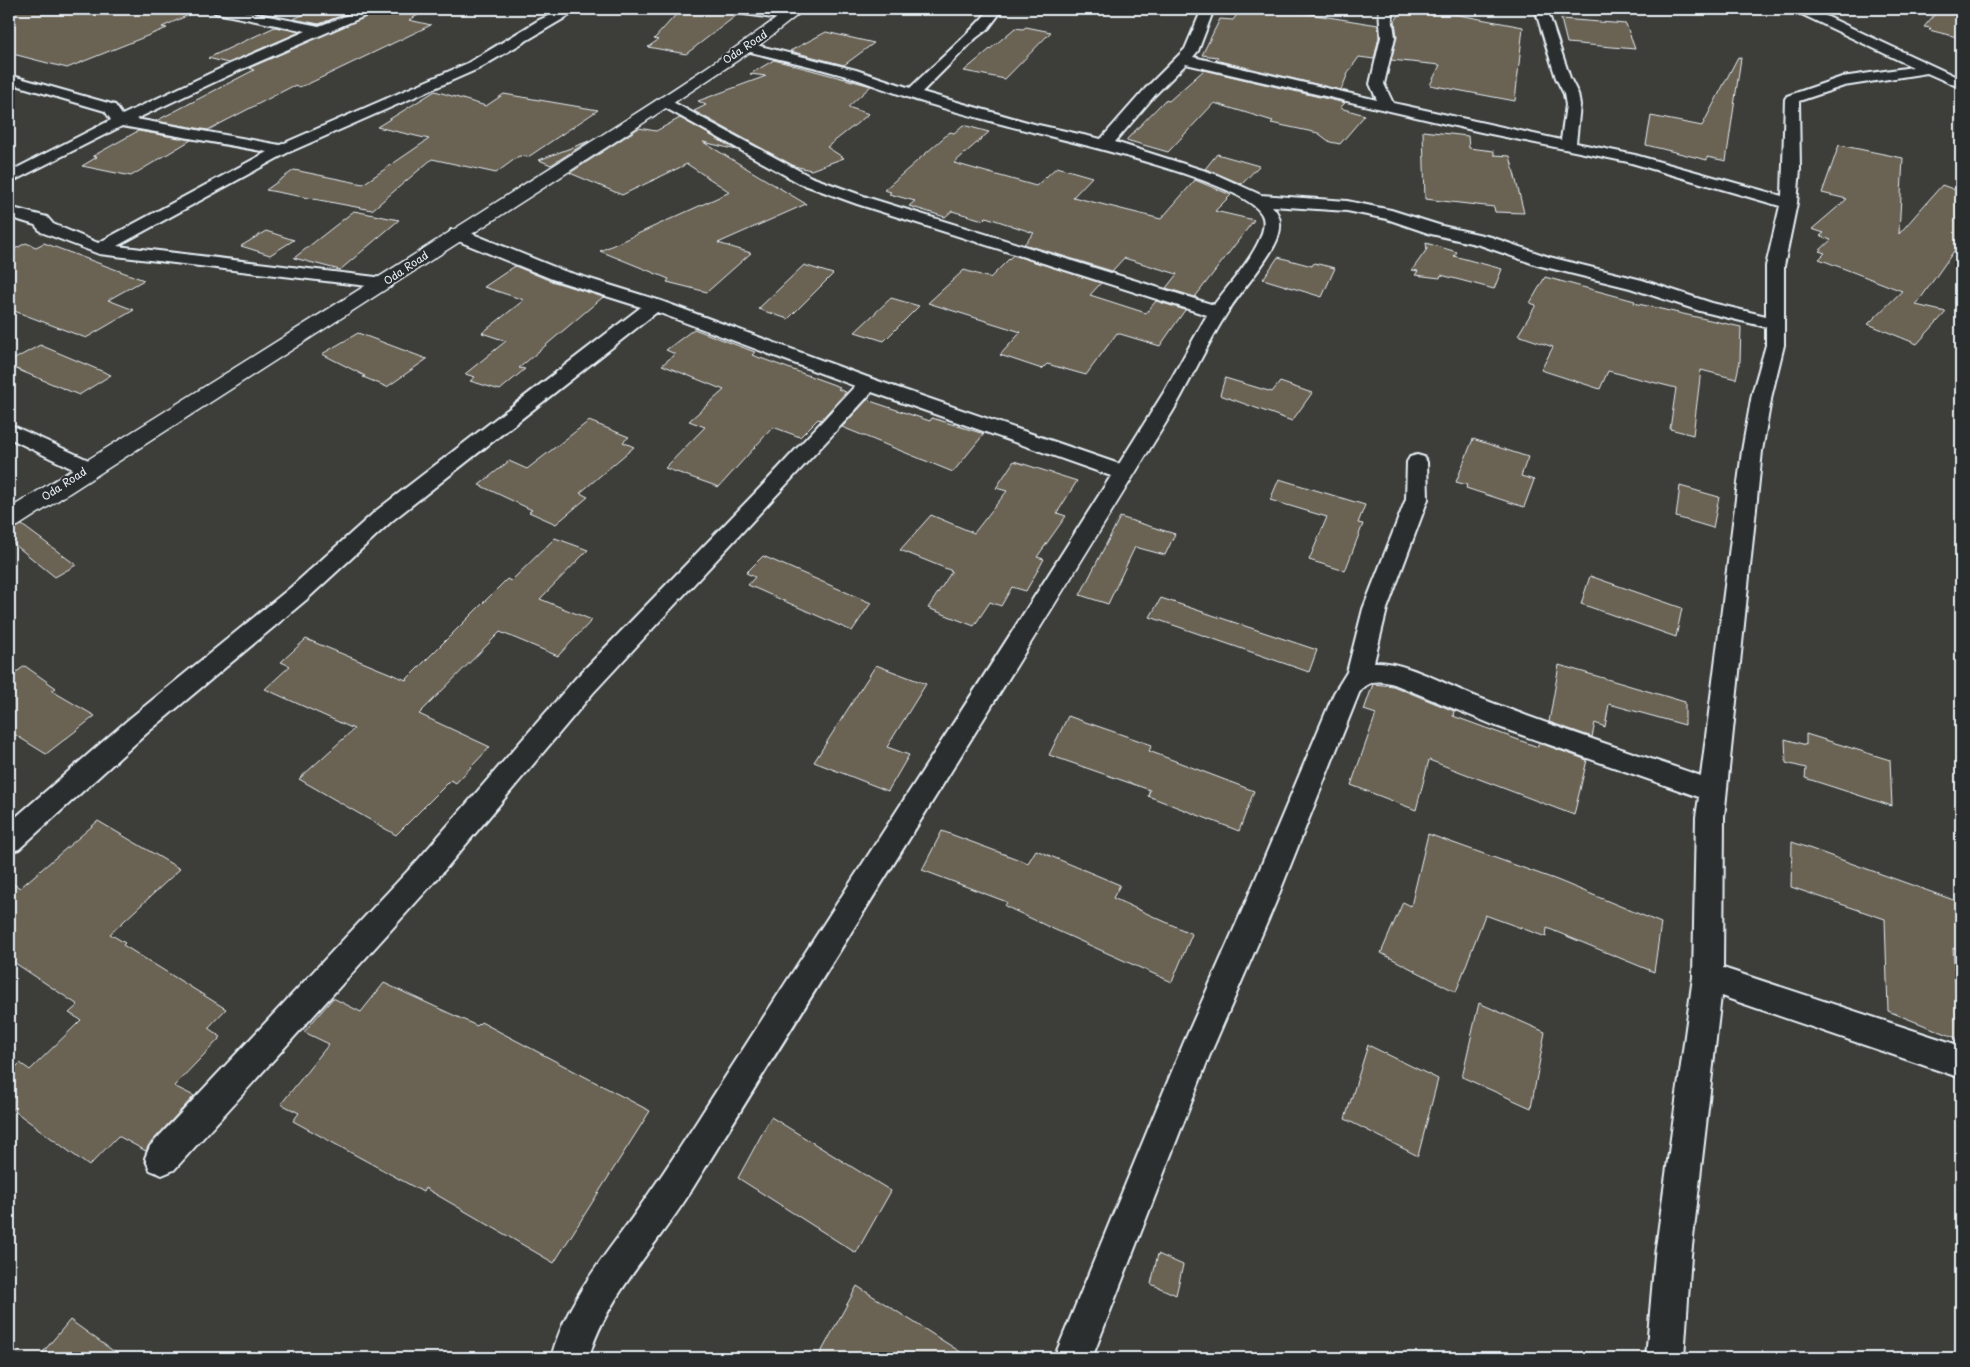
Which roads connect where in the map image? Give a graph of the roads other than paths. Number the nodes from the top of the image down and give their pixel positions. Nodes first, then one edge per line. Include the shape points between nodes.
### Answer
1 (216, 9) edge
2 (375, 9) edge
3 (574, 9) edge
4 (736, 9) edge
5 (997, 9) edge
6 (1208, 9) edge
7 (1385, 9) edge
8 (1541, 9) edge
9 (1801, 9) edge
10 (794, 13) edge
11 (318, 30) junction
12 (748, 47) junction
13 (1184, 59) junction
14 (1930, 69) junction
15 (9, 79) edge
16 (1377, 84) junction
17 (1961, 84) edge
18 (912, 94) junction
19 (1352, 97) junction
20 (662, 102) junction
21 (1388, 105) junction
22 (120, 121) junction
23 (1105, 144) junction
24 (1568, 144) junction
25 (282, 150) junction
26 (9, 178) edge
27 (1258, 200) junction
28 (1789, 203) junction
29 (9, 212) edge
30 (458, 234) junction
31 (100, 249) junction
32 (384, 283) junction
33 (655, 305) junction
34 (1218, 312) junction
35 (1774, 324) junction
36 (868, 384) junction
37 (9, 430) edge
38 (1417, 462) dead end
39 (88, 468) junction
40 (1124, 473) junction
41 (9, 520) edge
42 (1358, 676) junction
43 (1713, 791) junction
44 (9, 840) edge
45 (1708, 977) junction
46 (1961, 1062) edge
47 (162, 1158) dead end
48 (570, 1358) edge
49 (1073, 1358) edge
50 (1665, 1358) edge

1 - 11 street
2 - 11 street
3 - 25 street via 544,23 473,66
4 - 10 street
5 - 18 street
6 - 13 street via 1195,44
7 - 16 street via 1388,37
8 - 24 street via 1571,94 1573,106
9 - 14 street
10 - 12 street, Oda Road
11 - 22 street
12 - 18 street via 850,73
12 - 20 street, Oda Road
13 - 19 street
13 - 23 street
14 - 17 street
14 - 28 street via 1868,77 1792,99
15 - 22 street via 110,108
16 - 19 street
16 - 21 street
18 - 23 street via 1031,128
19 - 21 street
20 - 30 street, Oda Road
20 - 34 street via 805,180
21 - 24 street via 1481,128
22 - 25 street
22 - 26 street
23 - 27 street via 1209,177
24 - 28 street
25 - 31 street
27 - 34 street via 1270,213 1273,225 1269,241
27 - 35 street via 1347,206 1390,215
28 - 35 street via 1775,266
29 - 31 street via 41,222 47,228
30 - 32 street, Oda Road
30 - 33 street via 558,275
31 - 32 street
32 - 39 street, Oda Road
33 - 36 street
33 - 44 street via 385,515 298,594 138,726
34 - 40 street
35 - 43 street via 1775,345 1752,452
36 - 40 street
36 - 47 street via 584,686 407,892
37 - 39 street
38 - 42 street via 1417,499 1375,609
39 - 41 street, Oda Road
40 - 48 street via 674,1188 593,1302
42 - 43 street via 1368,672 1395,675 1497,717
42 - 49 street via 1342,703 1195,1052
43 - 45 street
45 - 46 street
45 - 50 street via 1672,1255

